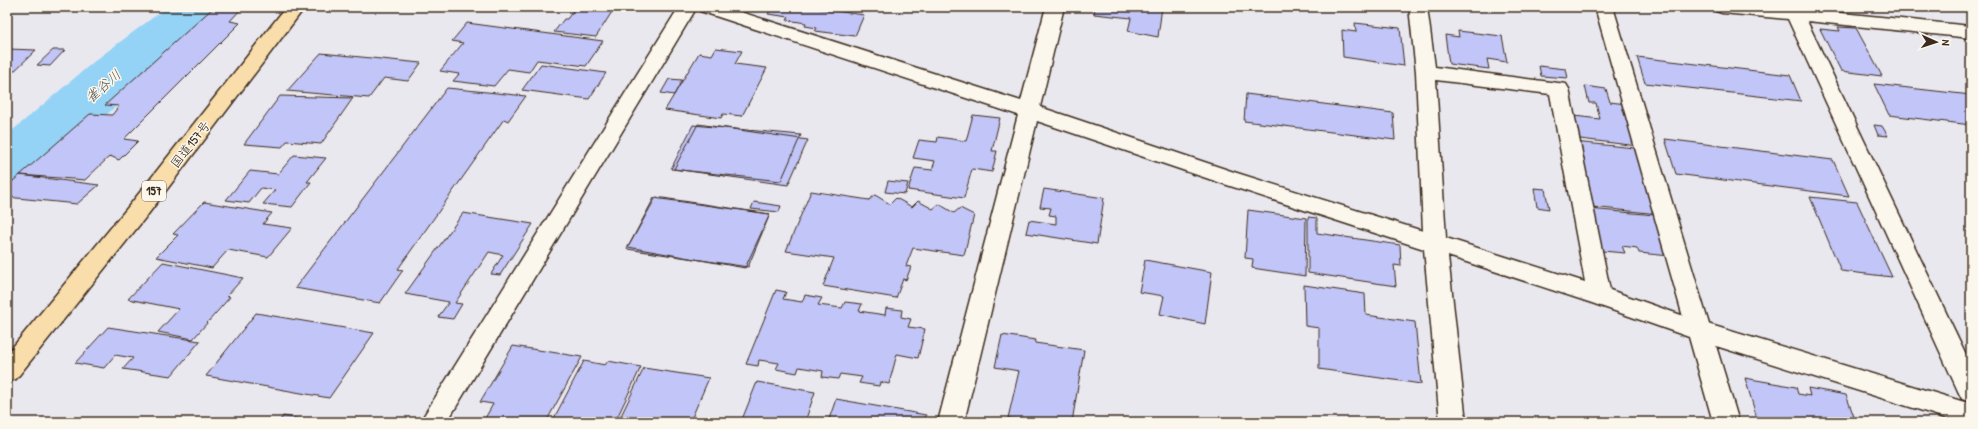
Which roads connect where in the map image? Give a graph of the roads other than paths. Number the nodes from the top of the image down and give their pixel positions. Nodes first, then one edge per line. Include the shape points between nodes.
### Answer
1 (296, 7) edge
2 (688, 7) edge
3 (706, 7) edge
4 (1055, 7) edge
5 (1418, 7) edge
6 (1604, 7) edge
7 (1722, 7) edge
8 (1793, 11) edge
9 (1971, 32) edge
10 (1426, 72) junction
11 (1030, 111) junction
12 (1436, 245) junction
13 (1599, 296) junction
14 (1699, 331) junction
15 (7, 372) edge
16 (1971, 391) edge
17 (1971, 415) edge
18 (433, 422) edge
19 (951, 422) edge
20 (1453, 422) edge
21 (1726, 422) edge

1 - 15 highway, 国道157号 / 157 via 141,207
2 - 18 street
3 - 11 street
4 - 11 street
5 - 10 street
6 - 14 street
7 - 8 street
8 - 9 street
8 - 16 street
10 - 12 street
10 - 13 street via 1559,89
11 - 12 street
11 - 19 street
12 - 13 street
12 - 20 street
13 - 14 street
14 - 17 street
14 - 21 street

